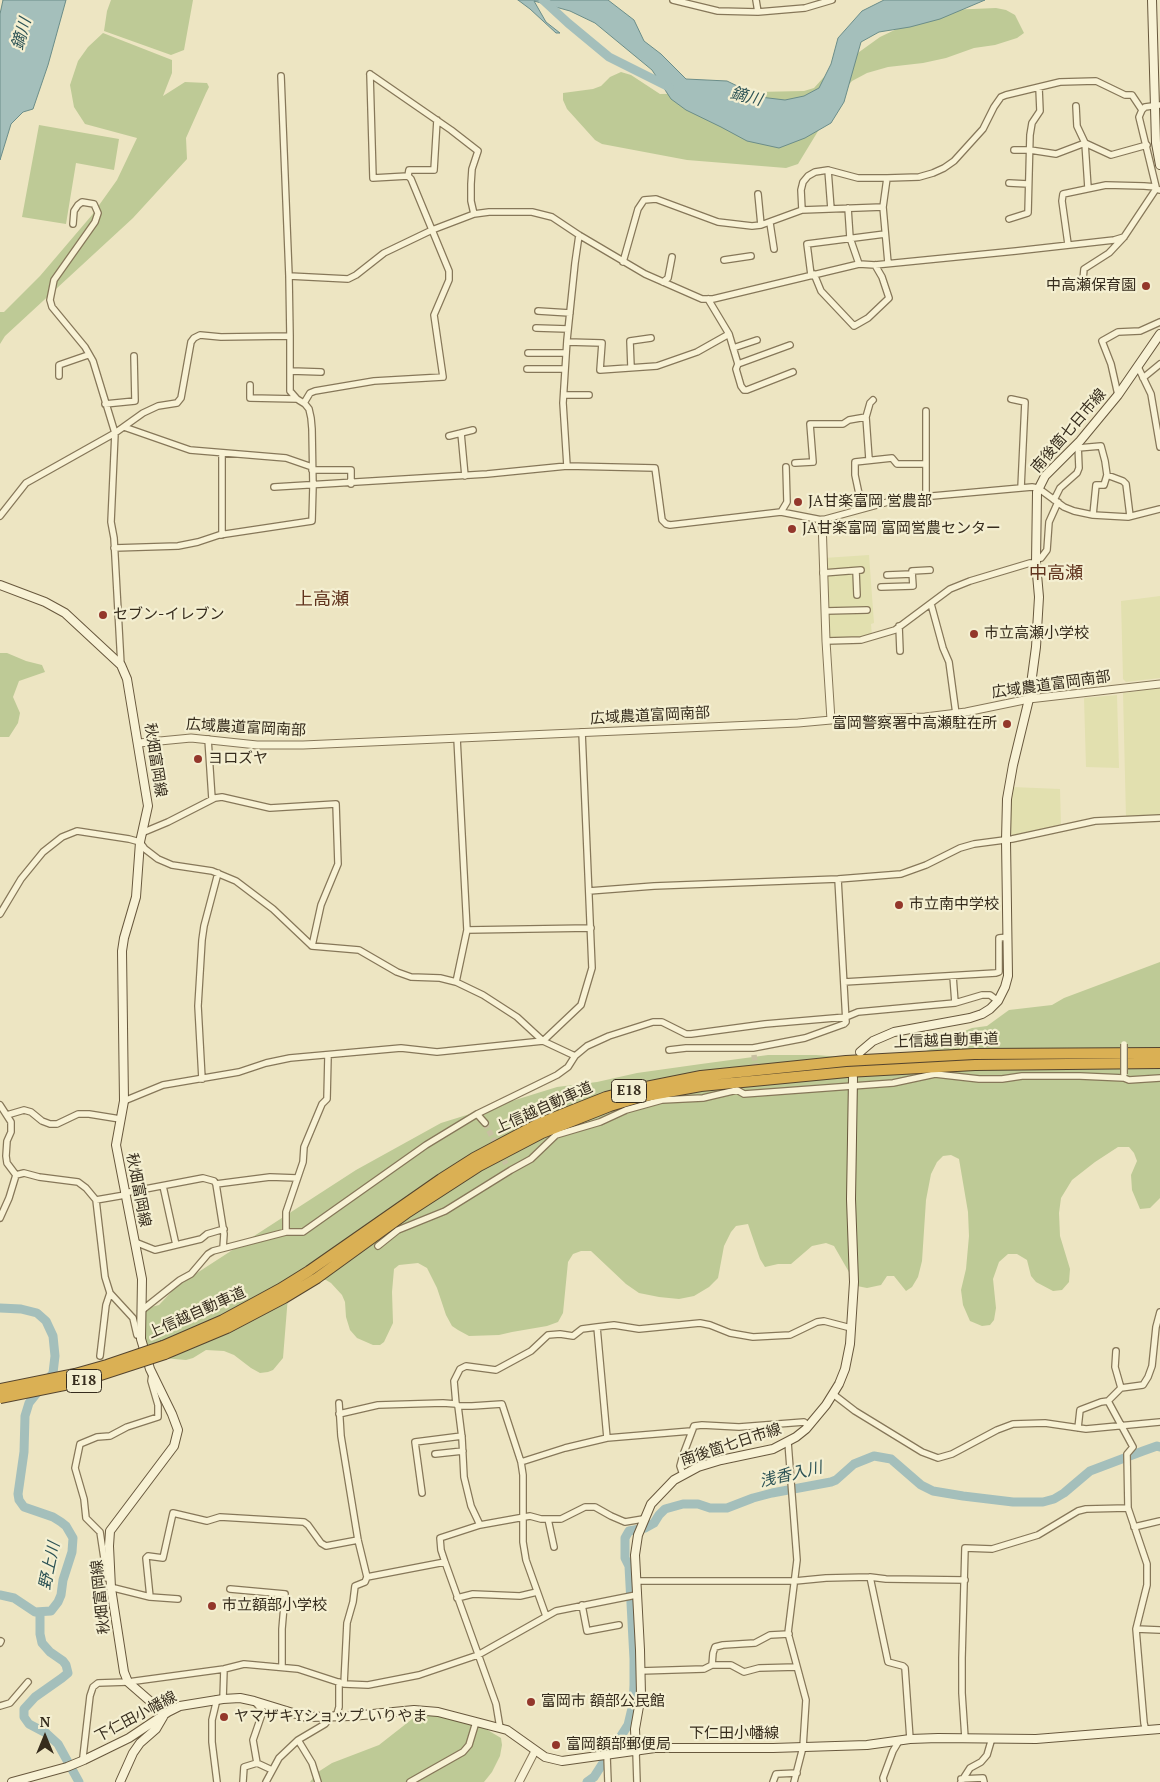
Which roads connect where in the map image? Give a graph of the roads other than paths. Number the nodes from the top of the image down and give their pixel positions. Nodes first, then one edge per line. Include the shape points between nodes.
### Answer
1 (673, 0) edge
2 (756, 0) edge
3 (832, 0) edge
4 (1152, 0) edge
5 (758, 12) junction
6 (281, 76) dead end
7 (1039, 88) junction
8 (1076, 106) dead end
9 (1158, 106) edge
10 (1142, 110) junction
11 (437, 120) junction
12 (1085, 143) junction
13 (1147, 145) junction
14 (1014, 150) dead end
15 (1030, 150) junction
16 (1160, 165) edge
17 (828, 170) junction
18 (408, 176) junction
19 (887, 178) junction
20 (1010, 183) dead end
21 (1028, 184) junction
22 (1088, 188) junction
23 (1157, 189) edge
24 (758, 194) dead end
25 (883, 207) junction
26 (848, 208) junction
27 (830, 209) junction
28 (802, 210) junction
29 (474, 214) junction
30 (1010, 219) dead end
31 (770, 223) junction
32 (73, 224) dead end
33 (761, 225) junction
34 (432, 230) junction
35 (885, 234) junction
36 (579, 235) junction
37 (1124, 237) junction
38 (850, 238) junction
39 (1068, 244) junction
40 (774, 249) dead end
41 (752, 256) dead end
42 (672, 257) dead end
43 (724, 260) dead end
44 (623, 262) junction
45 (888, 263) junction
46 (859, 264) junction
47 (875, 265) junction
48 (813, 274) junction
49 (288, 276) junction
50 (1083, 280) dead end
51 (663, 282) junction
52 (708, 300) junction
53 (538, 311) dead end
54 (570, 313) junction
55 (1160, 322) edge
56 (536, 328) dead end
57 (568, 329) junction
58 (729, 334) junction
59 (1160, 334) edge
60 (290, 336) junction
61 (651, 338) dead end
62 (758, 340) dead end
63 (567, 342) junction
64 (790, 345) dead end
65 (733, 348) junction
66 (528, 353) dead end
67 (566, 353) junction
68 (88, 355) junction
69 (134, 356) dead end
70 (738, 364) junction
71 (1160, 364) edge
72 (631, 367) junction
73 (1138, 367) junction
74 (527, 369) dead end
75 (565, 369) junction
76 (291, 371) junction
77 (321, 372) dead end
78 (794, 372) dead end
79 (59, 376) dead end
80 (1144, 378) junction
81 (250, 385) dead end
82 (564, 395) junction
83 (588, 395) dead end
84 (1118, 395) junction
85 (297, 399) junction
86 (1011, 399) dead end
87 (873, 400) dead end
88 (304, 403) junction
89 (105, 404) junction
90 (926, 411) dead end
91 (866, 417) junction
92 (1158, 420) edge
93 (124, 427) junction
94 (473, 430) dead end
95 (115, 433) junction
96 (461, 433) junction
97 (449, 436) dead end
98 (1078, 445) junction
99 (1160, 447) edge
100 (222, 453) junction
101 (869, 460) junction
102 (795, 463) dead end
103 (926, 464) junction
104 (567, 466) junction
105 (786, 467) dead end
106 (312, 469) junction
107 (1106, 475) junction
108 (465, 476) junction
109 (351, 484) junction
110 (314, 486) junction
111 (274, 487) dead end
112 (1021, 488) junction
113 (1038, 488) junction
114 (926, 496) junction
115 (1056, 501) junction
116 (862, 508) junction
117 (1160, 509) edge
118 (781, 512) junction
119 (1093, 515) junction
120 (0, 516) edge
121 (1130, 516) junction
122 (822, 520) junction
123 (222, 535) junction
124 (114, 548) junction
125 (1036, 561) junction
126 (930, 570) dead end
127 (823, 573) junction
128 (912, 574) junction
129 (887, 575) dead end
130 (0, 585) edge
131 (881, 587) dead end
132 (858, 595) dead end
133 (931, 604) junction
134 (867, 610) dead end
135 (825, 611) junction
136 (900, 626) junction
137 (826, 642) junction
138 (900, 651) dead end
139 (121, 665) junction
140 (1160, 684) edge
141 (1030, 699) junction
142 (956, 714) junction
143 (831, 720) junction
144 (582, 732) junction
145 (457, 738) junction
146 (208, 739) junction
147 (139, 743) junction
148 (212, 799) junction
149 (1160, 818) edge
150 (144, 832) junction
151 (1006, 840) junction
152 (140, 842) junction
153 (218, 873) junction
154 (838, 879) junction
155 (589, 891) junction
156 (0, 914) edge
157 (591, 928) junction
158 (467, 930) junction
159 (1008, 937) junction
160 (312, 946) junction
161 (953, 976) junction
162 (456, 982) junction
163 (844, 982) junction
164 (998, 1001) junction
165 (954, 1003) junction
166 (846, 1017) junction
167 (543, 1041) junction
168 (1124, 1044) dead end
169 (753, 1048) junction
170 (669, 1050) dead end
171 (860, 1052) dead end
172 (1160, 1053) edge
173 (754, 1055) tunnel mouth
174 (328, 1056) junction
175 (575, 1056) junction
176 (1160, 1063) edge
177 (1124, 1076) junction
178 (1160, 1078) edge
179 (202, 1079) junction
180 (853, 1082) junction
181 (124, 1101) junction
182 (0, 1106) edge
183 (477, 1114) junction
184 (7, 1115) junction
185 (120, 1118) junction
186 (485, 1123) tunnel mouth
187 (506, 1164) tunnel mouth
188 (511, 1170) junction
189 (16, 1175) junction
190 (296, 1178) junction
191 (216, 1184) junction
192 (163, 1186) junction
193 (124, 1194) junction
194 (96, 1200) junction
195 (0, 1218) edge
196 (224, 1229) junction
197 (286, 1232) junction
198 (135, 1242) junction
199 (176, 1245) junction
200 (378, 1246) dead end
201 (223, 1248) junction
202 (110, 1293) junction
203 (141, 1311) junction
204 (1160, 1312) edge
205 (597, 1327) junction
206 (851, 1328) junction
207 (141, 1335) junction
208 (164, 1350) junction
209 (1116, 1351) dead end
210 (100, 1356) dead end
211 (152, 1374) junction
212 (1121, 1388) junction
213 (0, 1389) edge
214 (832, 1394) junction
215 (0, 1398) edge
216 (1108, 1401) junction
217 (338, 1403) dead end
218 (457, 1405) junction
219 (339, 1414) junction
220 (1160, 1422) edge
221 (809, 1426) junction
222 (1120, 1427) junction
223 (1078, 1428) junction
224 (691, 1431) junction
225 (462, 1436) junction
226 (607, 1438) junction
227 (788, 1442) junction
228 (463, 1452) junction
229 (435, 1454) dead end
230 (521, 1462) junction
231 (683, 1474) junction
232 (422, 1493) dead end
233 (1128, 1508) junction
234 (522, 1518) junction
235 (548, 1519) junction
236 (643, 1521) junction
237 (1160, 1521) edge
238 (480, 1525) junction
239 (1134, 1526) junction
240 (358, 1540) junction
241 (554, 1547) dead end
242 (445, 1562) junction
243 (367, 1576) junction
244 (870, 1577) junction
245 (966, 1580) junction
246 (636, 1581) junction
247 (795, 1581) junction
248 (110, 1588) junction
249 (230, 1589) dead end
250 (538, 1592) junction
251 (631, 1596) junction
252 (150, 1597) junction
253 (458, 1598) junction
254 (178, 1599) dead end
255 (582, 1605) junction
256 (546, 1616) junction
257 (618, 1624) dead end
258 (1136, 1630) junction
259 (1160, 1630) edge
260 (788, 1634) junction
261 (478, 1655) junction
262 (712, 1665) junction
263 (282, 1667) junction
264 (797, 1667) junction
265 (224, 1669) junction
266 (640, 1671) junction
267 (28, 1682) dead end
268 (128, 1682) junction
269 (341, 1683) junction
270 (220, 1699) junction
271 (254, 1700) junction
272 (0, 1706) edge
273 (164, 1715) junction
274 (333, 1717) junction
275 (476, 1722) junction
276 (500, 1728) junction
277 (1160, 1729) edge
278 (1146, 1731) junction
279 (965, 1738) junction
280 (992, 1738) junction
281 (910, 1739) junction
282 (298, 1740) junction
283 (899, 1741) junction
284 (804, 1747) junction
285 (535, 1751) junction
286 (636, 1752) junction
287 (607, 1756) junction
288 (81, 1761) junction
289 (257, 1763) junction
290 (272, 1770) junction
291 (797, 1773) junction
292 (961, 1781) edge
293 (13, 1782) edge
294 (120, 1782) edge
295 (218, 1782) edge
296 (243, 1782) edge
297 (266, 1782) edge
298 (318, 1782) edge
299 (410, 1782) edge
300 (519, 1782) edge
301 (608, 1782) edge
302 (636, 1782) edge
303 (773, 1782) edge
304 (794, 1782) edge
305 (884, 1782) edge
306 (984, 1782) edge

1 - 5 street via 718,11
2 - 5 street
3 - 5 street via 805,8
4 - 9 main road
6 - 49 street
7 - 10 street via 1060,82 1096,80 1125,95 1132,95
7 - 15 street via 1040,111 1032,123
7 - 19 street via 1001,97 983,129 944,168 919,177
8 - 12 street via 1077,126
9 - 10 street
9 - 16 main road via 1156,143
10 - 13 street via 1140,121
11 - 18 street via 434,170 409,170
11 - 18 street via 370,74 373,178
11 - 29 street via 478,151 471,184
12 - 13 street via 1111,155
12 - 15 street via 1056,154
12 - 22 street
13 - 23 street
14 - 15 street
15 - 21 street
17 - 19 street via 858,178
17 - 27 street
17 - 28 street via 815,172 803,182
18 - 34 street
19 - 25 street
20 - 21 street
21 - 30 street via 1028,213
22 - 23 street via 1106,185
22 - 39 street via 1063,194
23 - 37 street
24 - 33 street
25 - 26 street
25 - 35 street
26 - 27 street
26 - 38 street
27 - 28 street
28 - 31 street
29 - 34 street
29 - 36 street via 543,214
31 - 33 street
31 - 40 street
32 - 68 street via 78,205 82,202 94,204 98,213 95,222 54,280 50,300
33 - 44 street via 718,222 656,198 644,200
34 - 49 street via 384,253 348,279
34 - 88 street via 449,271 449,280 434,315 443,377 374,382 315,391
35 - 38 street
35 - 45 street
36 - 44 street
36 - 54 street
37 - 39 street
37 - 50 street via 1084,269
38 - 46 street
38 - 48 street via 807,244
39 - 45 street
41 - 43 street
42 - 51 street via 668,278
44 - 51 street
45 - 47 street
46 - 47 street
46 - 48 street
47 - 48 street via 889,298 854,326 821,291
48 - 52 street
49 - 60 street
51 - 52 street
52 - 58 street
53 - 54 street
54 - 57 street
55 - 84 street via 1140,331 1118,332 1102,342
56 - 57 street
57 - 63 street
58 - 65 street
58 - 72 street via 698,352 656,366
59 - 73 main road, 南後箇七日市線
60 - 76 street
60 - 93 street via 200,335 194,338 181,398 177,403 143,413
61 - 72 street via 630,341
62 - 65 street
63 - 67 street
63 - 72 street via 602,343 600,370
64 - 70 street
65 - 70 street
66 - 67 street
67 - 75 street
68 - 79 street via 59,365
68 - 89 street
69 - 89 street via 135,401
70 - 78 street via 736,369 744,390
71 - 80 street
73 - 80 street
73 - 84 main road, 南後箇七日市線
74 - 75 street
75 - 82 street
76 - 77 street
76 - 85 street via 290,391
80 - 92 street
81 - 85 street via 250,398
82 - 83 street
82 - 104 street
84 - 98 main road, 南後箇七日市線
85 - 88 street
86 - 112 street via 1025,402
87 - 91 street
88 - 106 street via 312,418
89 - 95 street
90 - 103 street
91 - 101 street
91 - 102 street via 843,424 810,424 813,462
92 - 99 street
93 - 95 street
93 - 100 street via 190,450
94 - 96 street
95 - 120 street via 26,483
95 - 124 street via 111,522
96 - 97 street
96 - 108 street
98 - 107 street via 1102,446
98 - 113 main road, 南後箇七日市線 via 1052,468
98 - 115 street via 1079,468 1060,488
100 - 106 street via 286,458
100 - 123 street
101 - 103 street via 892,458 897,464
101 - 116 street via 855,462 854,474
103 - 114 street
104 - 108 street
104 - 118 street via 655,468 662,520 666,524
105 - 118 street via 787,502
106 - 109 street via 351,470
106 - 110 street
107 - 119 street via 1104,485 1096,485
107 - 121 street via 1126,484
108 - 109 street
109 - 110 street
110 - 111 street
110 - 123 street via 312,521
112 - 113 street
112 - 114 street
113 - 115 street
113 - 125 main road, 南後箇七日市線
114 - 116 street
115 - 119 street via 1074,512
115 - 125 street via 1049,522 1047,550
116 - 122 street
117 - 121 street
118 - 122 street
119 - 121 street
122 - 127 street
123 - 124 street via 178,546
124 - 139 street
125 - 133 street via 958,586
125 - 141 main road, 南後箇七日市線 via 1038,625
126 - 128 street via 912,571
127 - 132 street via 859,570
127 - 135 street
128 - 129 street
128 - 131 street via 913,586
130 - 139 main road, 秋畑富岡線 via 65,613
133 - 136 street
133 - 142 street via 949,662
134 - 135 street
135 - 137 street
136 - 137 street via 861,640
136 - 138 street
137 - 143 street
139 - 147 main road, 秋畑富岡線 via 127,679
140 - 141 street, 広域農道富岡南部
141 - 142 street, 広域農道富岡南部
141 - 151 main road, 南後箇七日市線 via 1010,780
142 - 143 street, 広域農道富岡南部
143 - 144 street, 広域農道富岡南部
144 - 145 street, 広域農道富岡南部
144 - 155 street
145 - 146 street, 広域農道富岡南部 via 275,746
145 - 158 street
146 - 147 street, 広域農道富岡南部 via 178,738
146 - 148 street
147 - 150 main road, 秋畑富岡線 via 148,806
148 - 150 street
148 - 160 street via 222,797 270,808 336,804 338,864 321,905
149 - 151 street via 1095,821
150 - 152 main road, 秋畑富岡線
151 - 154 street via 960,848 901,874
151 - 159 main road, 南後箇七日市線
152 - 153 street via 158,859
152 - 156 street via 77,831 62,837 43,852 21,879
152 - 181 main road, 秋畑富岡線 via 136,897 122,951
153 - 160 street via 258,897
153 - 179 street via 202,940 198,1006
154 - 155 street
154 - 163 street
155 - 157 street
157 - 158 street
157 - 167 street via 592,968 581,1005
158 - 162 street
159 - 161 street via 999,938 999,972
159 - 164 main road, 南後箇七日市線 via 1008,976
160 - 162 street via 359,950 411,977
161 - 163 street
161 - 165 street
162 - 167 street via 517,1017
163 - 166 street
164 - 165 street via 982,995
164 - 171 main road via 990,1009 970,1018 883,1035
165 - 166 street via 858,1012
166 - 169 street via 844,1024 805,1038
166 - 175 street via 691,1034 662,1022 653,1022 600,1039
167 - 174 street via 437,1052 401,1048
167 - 175 street
168 - 177 street, bridge
169 - 170 street
169 - 173 street
172 - 208 highway, 上信越自動車道 / E18 via 1001,1054 846,1061 701,1076 636,1088 538,1124 474,1158 280,1289
174 - 179 street via 290,1058
174 - 190 street via 327,1099 304,1147 303,1162
175 - 183 street via 557,1075
176 - 208 highway, 上信越自動車道 / E18 via 974,1065 846,1072 701,1086 640,1097 542,1133 479,1166 292,1293 227,1328
177 - 178 street via 1128,1080
177 - 180 street via 979,1079 935,1074 893,1083
179 - 181 street via 163,1085
180 - 188 street via 744,1094 737,1090 704,1098 662,1100 556,1135 531,1159
180 - 206 main road, 南後箇七日市線 via 851,1199 854,1276
181 - 185 main road, 秋畑富岡線
182 - 184 street
183 - 186 street
183 - 197 street via 426,1145 303,1232
184 - 185 street via 24,1110 53,1124 78,1114
184 - 189 street via 11,1132 7,1141 7,1163
185 - 193 main road, 秋畑富岡線 via 116,1145
187 - 188 street
188 - 200 street via 445,1211 398,1230
189 - 194 street via 24,1173 78,1182
189 - 195 street
190 - 191 street via 270,1177
190 - 197 street via 286,1212
191 - 192 street via 203,1178
191 - 196 street
192 - 193 street
192 - 199 street
193 - 194 street
193 - 198 main road, 秋畑富岡線
194 - 202 street via 105,1277
196 - 199 street via 202,1239
196 - 201 street
197 - 201 street
198 - 199 street via 155,1250
198 - 203 main road, 秋畑富岡線 via 142,1279
201 - 203 street via 208,1254 191,1274
202 - 207 street via 133,1318 137,1335
202 - 210 street
203 - 207 main road, 秋畑富岡線
204 - 212 street via 1148,1377 1143,1385
205 - 206 street via 638,1328 700,1323 753,1337 790,1335 824,1321
205 - 218 street via 582,1329 573,1336 548,1335 531,1351 496,1370 466,1366 460,1369 454,1382
205 - 226 street
206 - 214 main road, 南後箇七日市線 via 845,1369
207 - 211 main road, 秋畑富岡線
208 - 213 highway, 上信越自動車道 / E18, bridge via 76,1374
208 - 215 highway, 上信越自動車道 / E18, bridge via 79,1382
209 - 212 street via 1115,1367
211 - 248 main road, 秋畑富岡線 via 172,1414 177,1437 174,1446 110,1531
211 - 248 street via 151,1385 158,1405 158,1417 127,1426 110,1436 80,1443 76,1462 86,1518 100,1532
212 - 216 street
214 - 221 main road, 南後箇七日市線
214 - 223 street via 922,1452 938,1458 1013,1424 1045,1423
216 - 222 street
216 - 223 street via 1080,1410
217 - 219 street
218 - 219 street via 378,1405
218 - 225 street
218 - 230 street via 502,1404
219 - 240 street
220 - 222 street
221 - 224 street via 804,1422 738,1427 702,1425 694,1426
221 - 227 main road, 南後箇七日市線
222 - 223 street
222 - 233 street via 1132,1447 1127,1454
224 - 226 street
224 - 231 street via 680,1466
225 - 228 street
225 - 232 street via 415,1442
226 - 230 street
227 - 231 main road, 南後箇七日市線 via 773,1449 713,1462
227 - 247 street via 797,1560
228 - 229 street
228 - 238 street via 471,1506
230 - 234 street
231 - 236 main road, 南後箇七日市線 via 656,1497
233 - 239 street
233 - 245 street via 1086,1509 1038,1535 992,1549 965,1548
234 - 235 street
234 - 238 street
234 - 250 street via 526,1560
235 - 236 street via 561,1519 585,1507 595,1507 625,1522
235 - 241 street
236 - 246 main road, 南後箇七日市線 via 636,1555
237 - 239 street
238 - 242 street via 440,1538
239 - 258 street via 1147,1564 1147,1585
240 - 243 street
240 - 252 street via 326,1546 304,1522 220,1517 207,1521 173,1513 163,1558 146,1558
242 - 243 street
242 - 253 street
243 - 269 street via 365,1582 355,1586 347,1623
244 - 245 street
244 - 247 street
244 - 281 street via 888,1662 905,1668
245 - 279 street via 962,1658
246 - 247 street
246 - 251 main road, 南後箇七日市線
247 - 260 street
248 - 252 street
248 - 268 main road, 秋畑富岡線
249 - 263 street via 285,1594
250 - 253 street via 520,1596 473,1594
250 - 256 street
251 - 255 street
251 - 266 main road, 南後箇七日市線
252 - 254 street
253 - 261 street
255 - 256 street
255 - 257 street via 587,1631
256 - 261 street
258 - 259 street
258 - 278 street
260 - 262 street via 770,1635 755,1643 715,1647
260 - 264 street
261 - 269 street via 419,1675 368,1685
261 - 276 street via 496,1704
262 - 264 street via 731,1665 744,1672 759,1668
262 - 266 street via 704,1669
263 - 265 street via 244,1664
263 - 269 street
264 - 284 street via 806,1700
265 - 268 street
265 - 270 street
266 - 286 main road, 南後箇七日市線
267 - 272 street via 10,1703
268 - 273 main road
268 - 288 street via 98,1683 91,1690
269 - 274 street via 339,1707
270 - 271 main road, 下仁田小幡線
270 - 273 main road, 下仁田小幡線 via 180,1706
270 - 295 street via 212,1720
271 - 274 main road, 下仁田小幡線 via 299,1716
271 - 289 street via 262,1712 253,1740
273 - 288 main road, 下仁田小幡線 via 129,1738
273 - 294 main road via 156,1729 140,1743
274 - 275 main road, 下仁田小幡線 via 427,1710
274 - 282 street
275 - 276 main road, 下仁田小幡線
275 - 299 street via 463,1752
276 - 285 main road, 下仁田小幡線
277 - 278 main road, 下仁田小幡線
278 - 280 main road, 下仁田小幡線 via 1036,1739
279 - 280 main road, 下仁田小幡線
279 - 281 main road, 下仁田小幡線
280 - 292 street via 987,1755 970,1768
281 - 283 main road, 下仁田小幡線
282 - 290 street via 279,1758
282 - 298 street via 312,1763
283 - 284 main road, 下仁田小幡線
283 - 305 street via 892,1751
284 - 286 main road, 下仁田小幡線 via 672,1748
284 - 291 street
285 - 287 main road, 下仁田小幡線 via 562,1762
285 - 300 street
286 - 287 main road, 下仁田小幡線
286 - 302 street
287 - 301 street
288 - 293 main road, 下仁田小幡線
289 - 290 street
289 - 296 street via 244,1767
290 - 297 street
291 - 303 street via 776,1774
291 - 304 street
292 - 306 street via 983,1778

